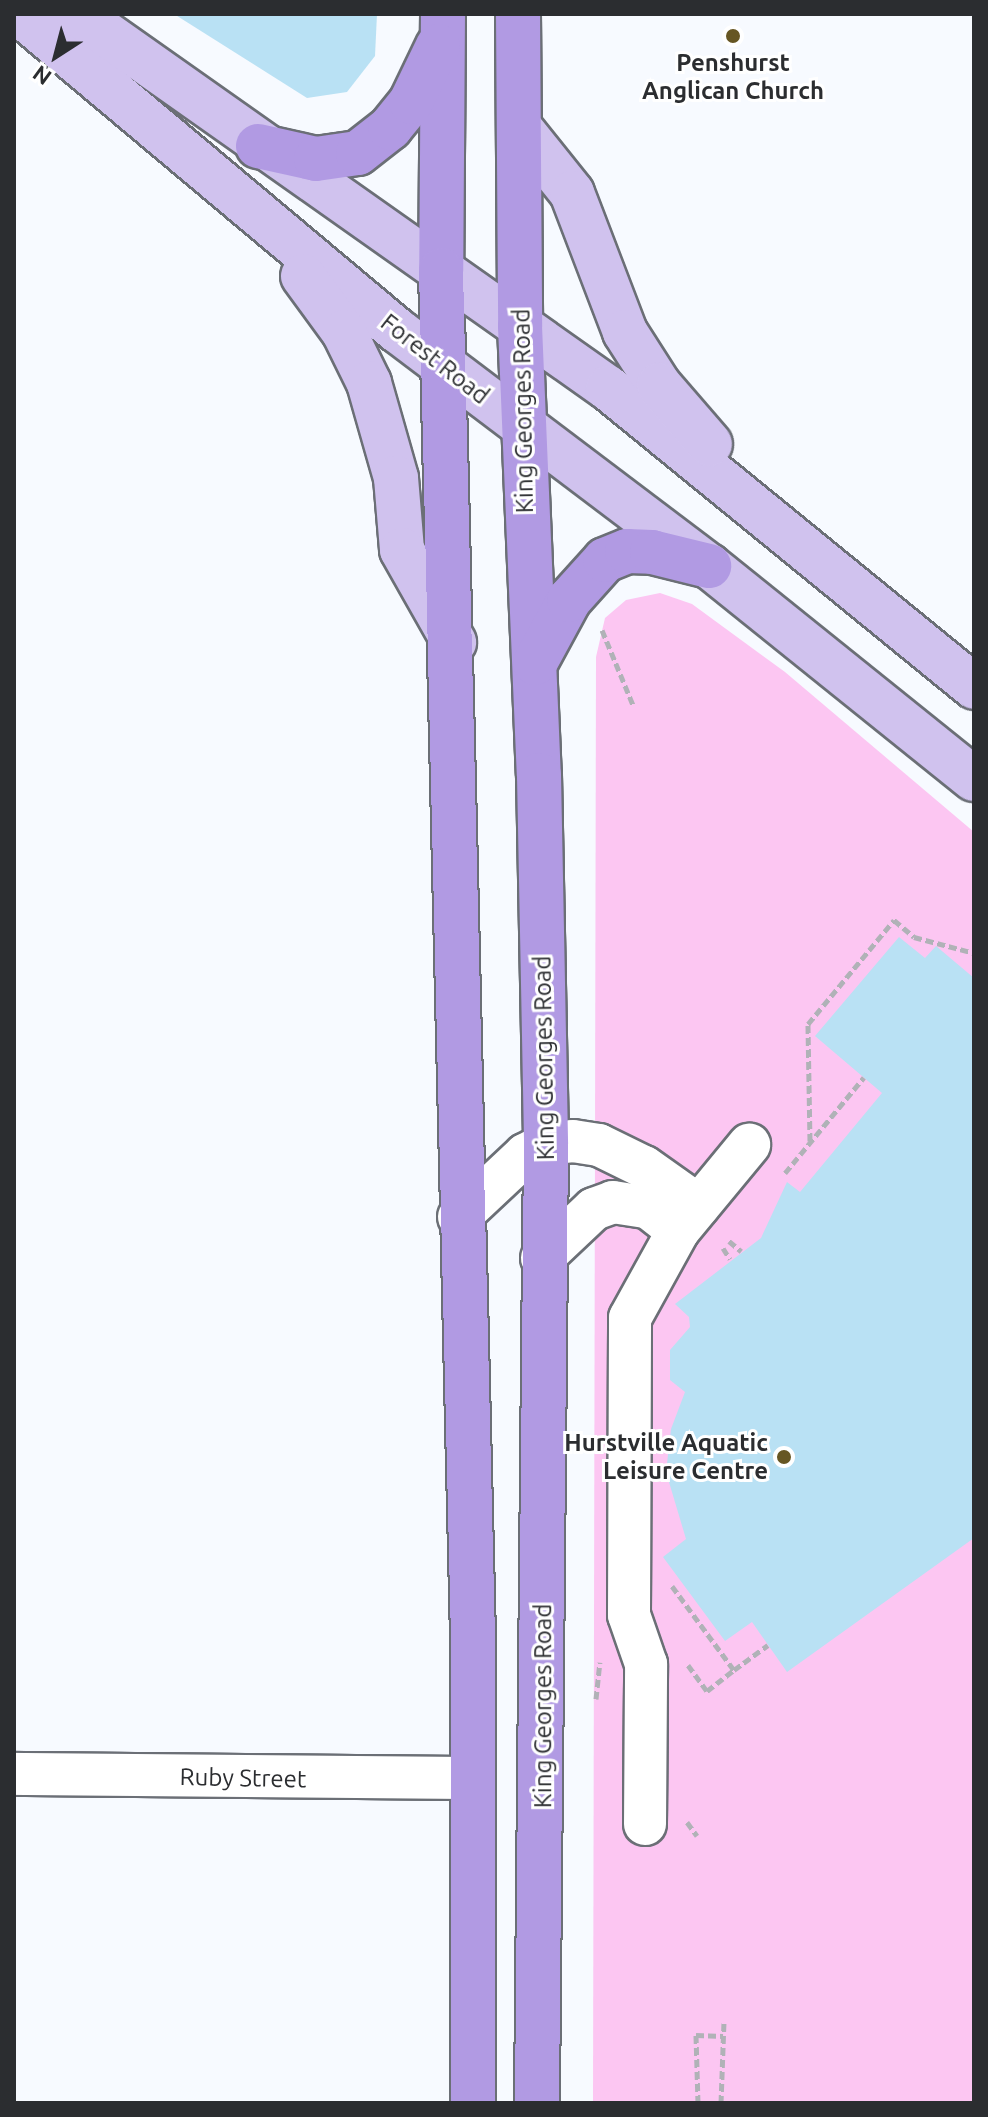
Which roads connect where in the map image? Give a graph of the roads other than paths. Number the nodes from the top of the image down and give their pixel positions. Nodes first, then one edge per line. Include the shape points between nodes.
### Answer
1 (20, 14) edge
2 (78, 14) edge
3 (518, 14) edge
4 (443, 26) edge
5 (520, 128) junction
6 (258, 146) junction
7 (258, 216) junction
8 (441, 270) junction
9 (520, 326) junction
10 (444, 366) junction
11 (522, 425) junction
12 (773, 520) junction
13 (709, 566) junction
14 (454, 642) junction
15 (535, 663) junction
16 (974, 687) edge
17 (974, 779) edge
18 (546, 1144) junction
19 (749, 1145) dead end
20 (459, 1217) junction
21 (688, 1218) junction
22 (542, 1258) junction
23 (14, 1774) edge
24 (473, 1778) junction
25 (645, 1824) dead end
26 (473, 2103) edge
27 (537, 2103) edge

1 - 7 main road, Forest Road
2 - 6 main road
3 - 5 highway, King Georges Road
4 - 6 highway via 411,102 390,128 358,153 316,159
4 - 8 highway
5 - 9 highway, King Georges Road
5 - 12 main road via 572,193 625,332 659,385
6 - 8 main road
7 - 10 main road, Forest Road
7 - 14 main road via 338,322 369,383 393,464 402,550
8 - 9 main road
8 - 10 highway
9 - 11 highway, King Georges Road
9 - 12 main road
10 - 11 main road, Forest Road
10 - 14 highway
11 - 13 main road, Forest Road
11 - 15 highway, King Georges Road
12 - 16 main road
13 - 15 highway via 652,552 627,551 605,560 569,600
13 - 17 main road, Forest Road
14 - 20 highway
15 - 18 highway, King Georges Road
18 - 20 street via 505,1170
18 - 21 street via 599,1145
18 - 22 highway, King Georges Road
19 - 21 street
20 - 24 highway via 467,1356
21 - 22 street via 613,1202 594,1209
21 - 25 street via 630,1318 629,1615 646,1664
22 - 27 highway, King Georges Road via 544,1761
23 - 24 street, Ruby Street
24 - 26 highway

